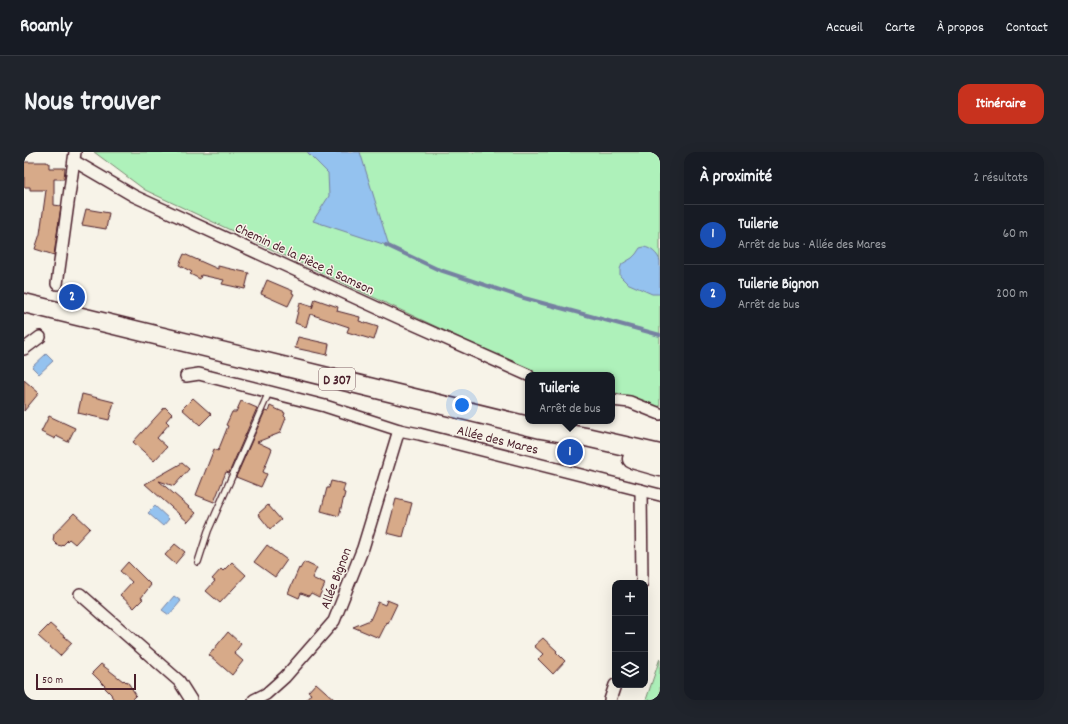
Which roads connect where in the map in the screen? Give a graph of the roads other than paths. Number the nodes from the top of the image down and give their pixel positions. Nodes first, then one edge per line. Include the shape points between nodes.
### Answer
1 (74, 157) edge
2 (57, 284) dead end
3 (24, 303) edge
4 (40, 337) dead end
5 (24, 349) edge
6 (525, 374) edge
7 (186, 376) dead end
8 (269, 392) junction
9 (615, 400) edge
10 (660, 414) edge
11 (496, 418) junction
12 (399, 430) junction
13 (660, 454) edge
14 (660, 467) edge
15 (641, 490) junction
16 (660, 495) edge
17 (198, 562) dead end
18 (642, 580) edge
19 (80, 594) dead end
20 (614, 688) edge
21 (191, 700) edge
22 (254, 700) edge
23 (610, 700) edge

1 - 2 street
1 - 6 street, Chemin de la Pièce à Samson via 140,198
3 - 11 main road, D 307
4 - 5 street
7 - 8 street, Allée des Mares via 199,374
8 - 12 street, Allée des Mares via 325,406
8 - 17 lane via 208,531
9 - 10 street via 630,402
11 - 13 main road, D 307
11 - 14 main road, D 307
12 - 15 street, Allée des Mares
12 - 22 street, Allée Bignon via 363,548 334,621 285,677 266,694
15 - 16 street, Allée des Mares
15 - 18 street
19 - 21 street via 179,681
20 - 23 street

